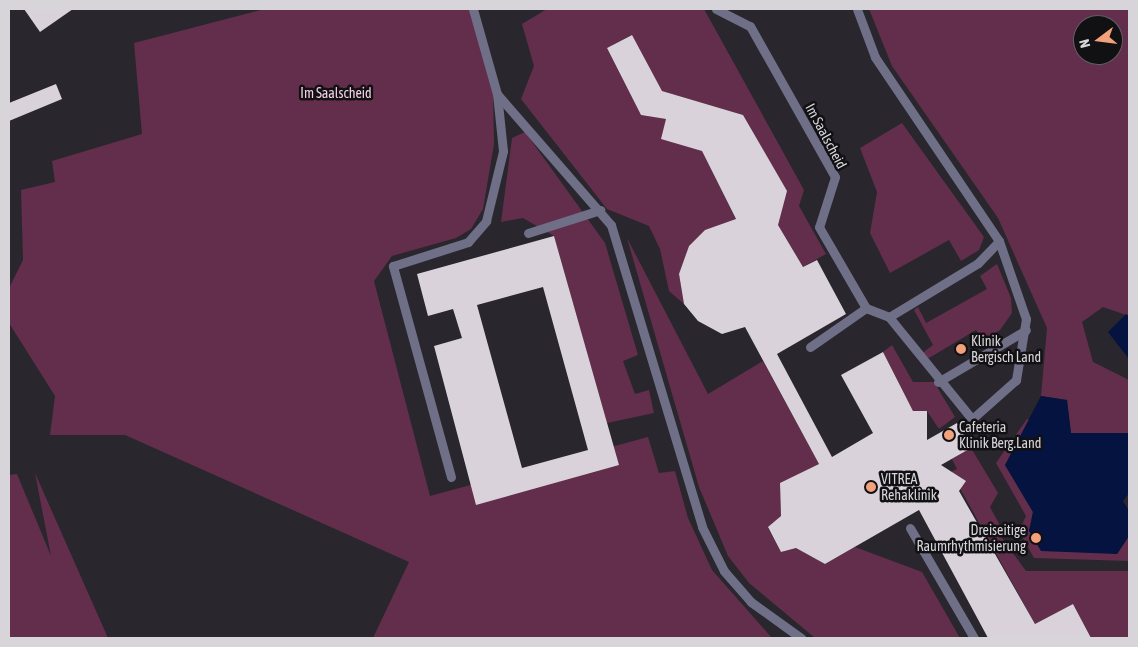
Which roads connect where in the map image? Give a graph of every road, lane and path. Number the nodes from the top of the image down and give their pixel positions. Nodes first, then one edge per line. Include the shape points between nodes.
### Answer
1 (473, 9) edge
2 (716, 9) edge
3 (857, 9) edge
4 (497, 94) junction
5 (600, 210) junction
6 (528, 233) dead end
7 (999, 241) junction
8 (866, 308) junction
9 (889, 317) junction
10 (1026, 330) junction
11 (810, 347) dead end
12 (938, 382) junction
13 (451, 478) dead end
14 (910, 528) dead end
15 (801, 638) edge
16 (974, 638) edge

1 - 4 lane
2 - 8 lane, Im Saalscheid via 750,26 835,177 819,227
3 - 7 lane via 875,57
4 - 5 lane
4 - 13 lane via 503,152 486,221 468,242 393,266
5 - 6 lane
5 - 15 lane via 611,225 702,527 724,571 740,590
7 - 9 lane via 978,263
7 - 10 lane
8 - 9 lane
8 - 11 lane
9 - 12 lane
10 - 12 lane
10 - 12 lane via 1016,380 972,419
14 - 16 lane

